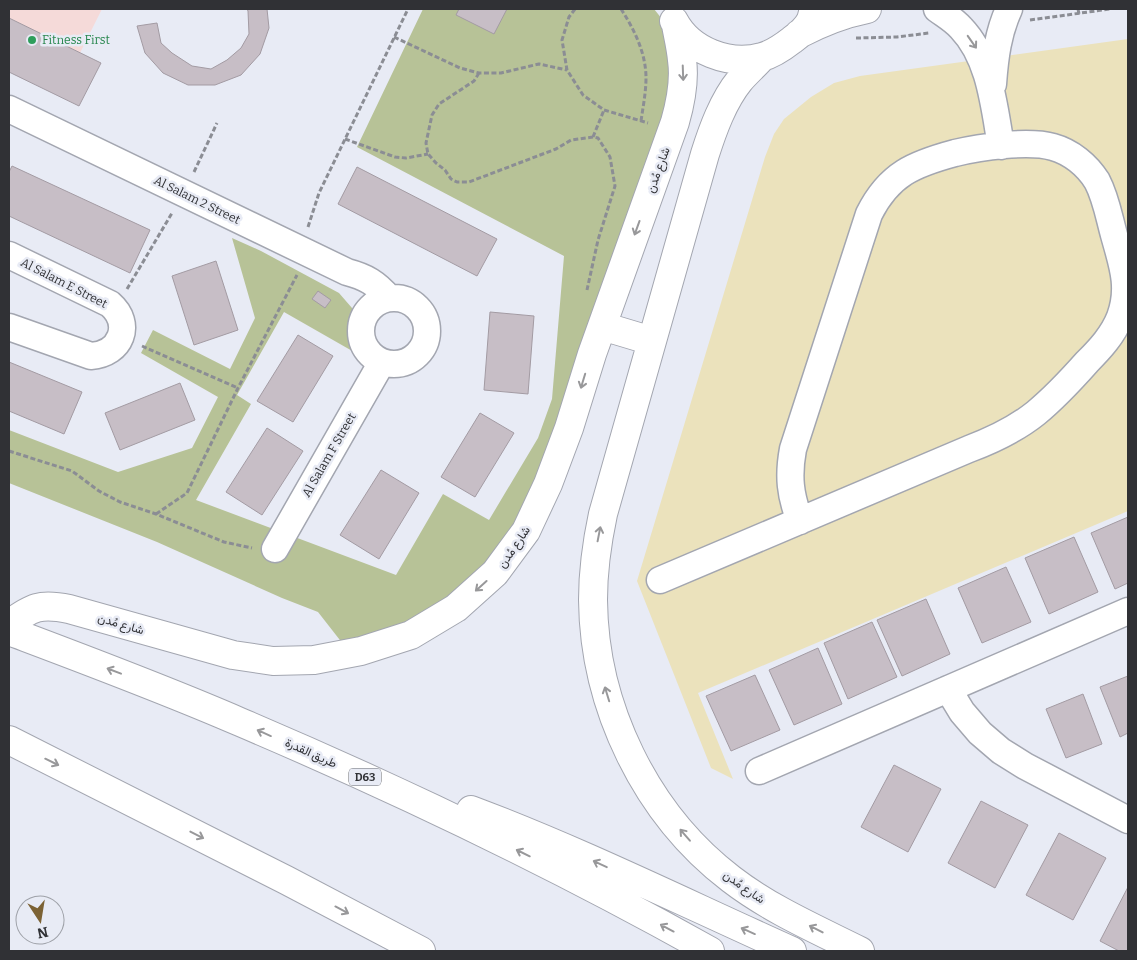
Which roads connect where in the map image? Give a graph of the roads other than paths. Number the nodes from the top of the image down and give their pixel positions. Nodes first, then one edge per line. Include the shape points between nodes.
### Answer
1 (814, 9) edge
2 (867, 9) edge
3 (937, 9) edge
4 (1006, 16) edge
5 (672, 17) edge
6 (799, 34) junction
7 (762, 57) junction
8 (993, 97) junction
9 (9, 110) edge
10 (1001, 146) junction
11 (9, 255) edge
12 (347, 272) junction
13 (389, 298) junction
14 (366, 311) junction
15 (9, 326) edge
16 (602, 326) junction
17 (652, 341) junction
18 (382, 362) junction
19 (800, 521) junction
20 (275, 549) road end
21 (660, 580) dead end
22 (1128, 611) edge
23 (9, 624) edge
24 (9, 631) edge
25 (948, 689) junction
26 (9, 740) edge
27 (759, 771) dead end
28 (355, 772) junction
29 (1128, 820) edge
30 (421, 951) edge
31 (710, 951) edge
32 (792, 951) edge
33 (860, 951) edge

1 - 6 street via 811,20
2 - 6 street via 820,23
3 -> 8 street via 955,22 977,48
4 - 8 street via 995,57
5 - 7 street via 688,40 705,51 723,58
5 -> 16 street, شارع مُدن via 682,60 681,101
6 - 7 street via 782,48
7 - 17 street, شارع مُدن via 739,81 719,116
8 - 10 street
9 - 12 street, Al Salam 2 Street
10 - 19 street via 960,152 920,164 889,184 869,214 792,448 791,492
10 - 19 street via 1042,145 1058,149 1073,156 1090,172 1104,200 1124,272 1125,295 1120,317 1100,348 1053,398 1014,428
11 - 15 street, Al Salam E Street via 110,304 116,309 122,327 121,336 110,351 91,356
12 - 13 street via 371,281
12 - 14 street
13 - 14 street via 377,301
13 - 18 street via 405,298 417,305 428,328 426,342 409,361
14 - 18 street via 360,334 364,346
16 - 17 street
16 -> 23 street, شارع مُدن via 569,428 526,531 496,573 456,608 411,635 361,651 314,660 273,661 233,655 55,606 27,611
33 -> 17 street, شارع مُدن via 777,909 708,859 652,793 613,715 595,630 593,600 597,542
18 - 20 street, Al Salam F Street
19 - 21 street
22 - 25 street
28 -> 24 street, طريق القدرة / D63 via 239,721
25 - 27 street
25 - 29 street via 962,712 1001,751
26 -> 30 street
31 -> 28 street, طريق القدرة / D63 via 568,876
32 -> 28 street via 524,830

